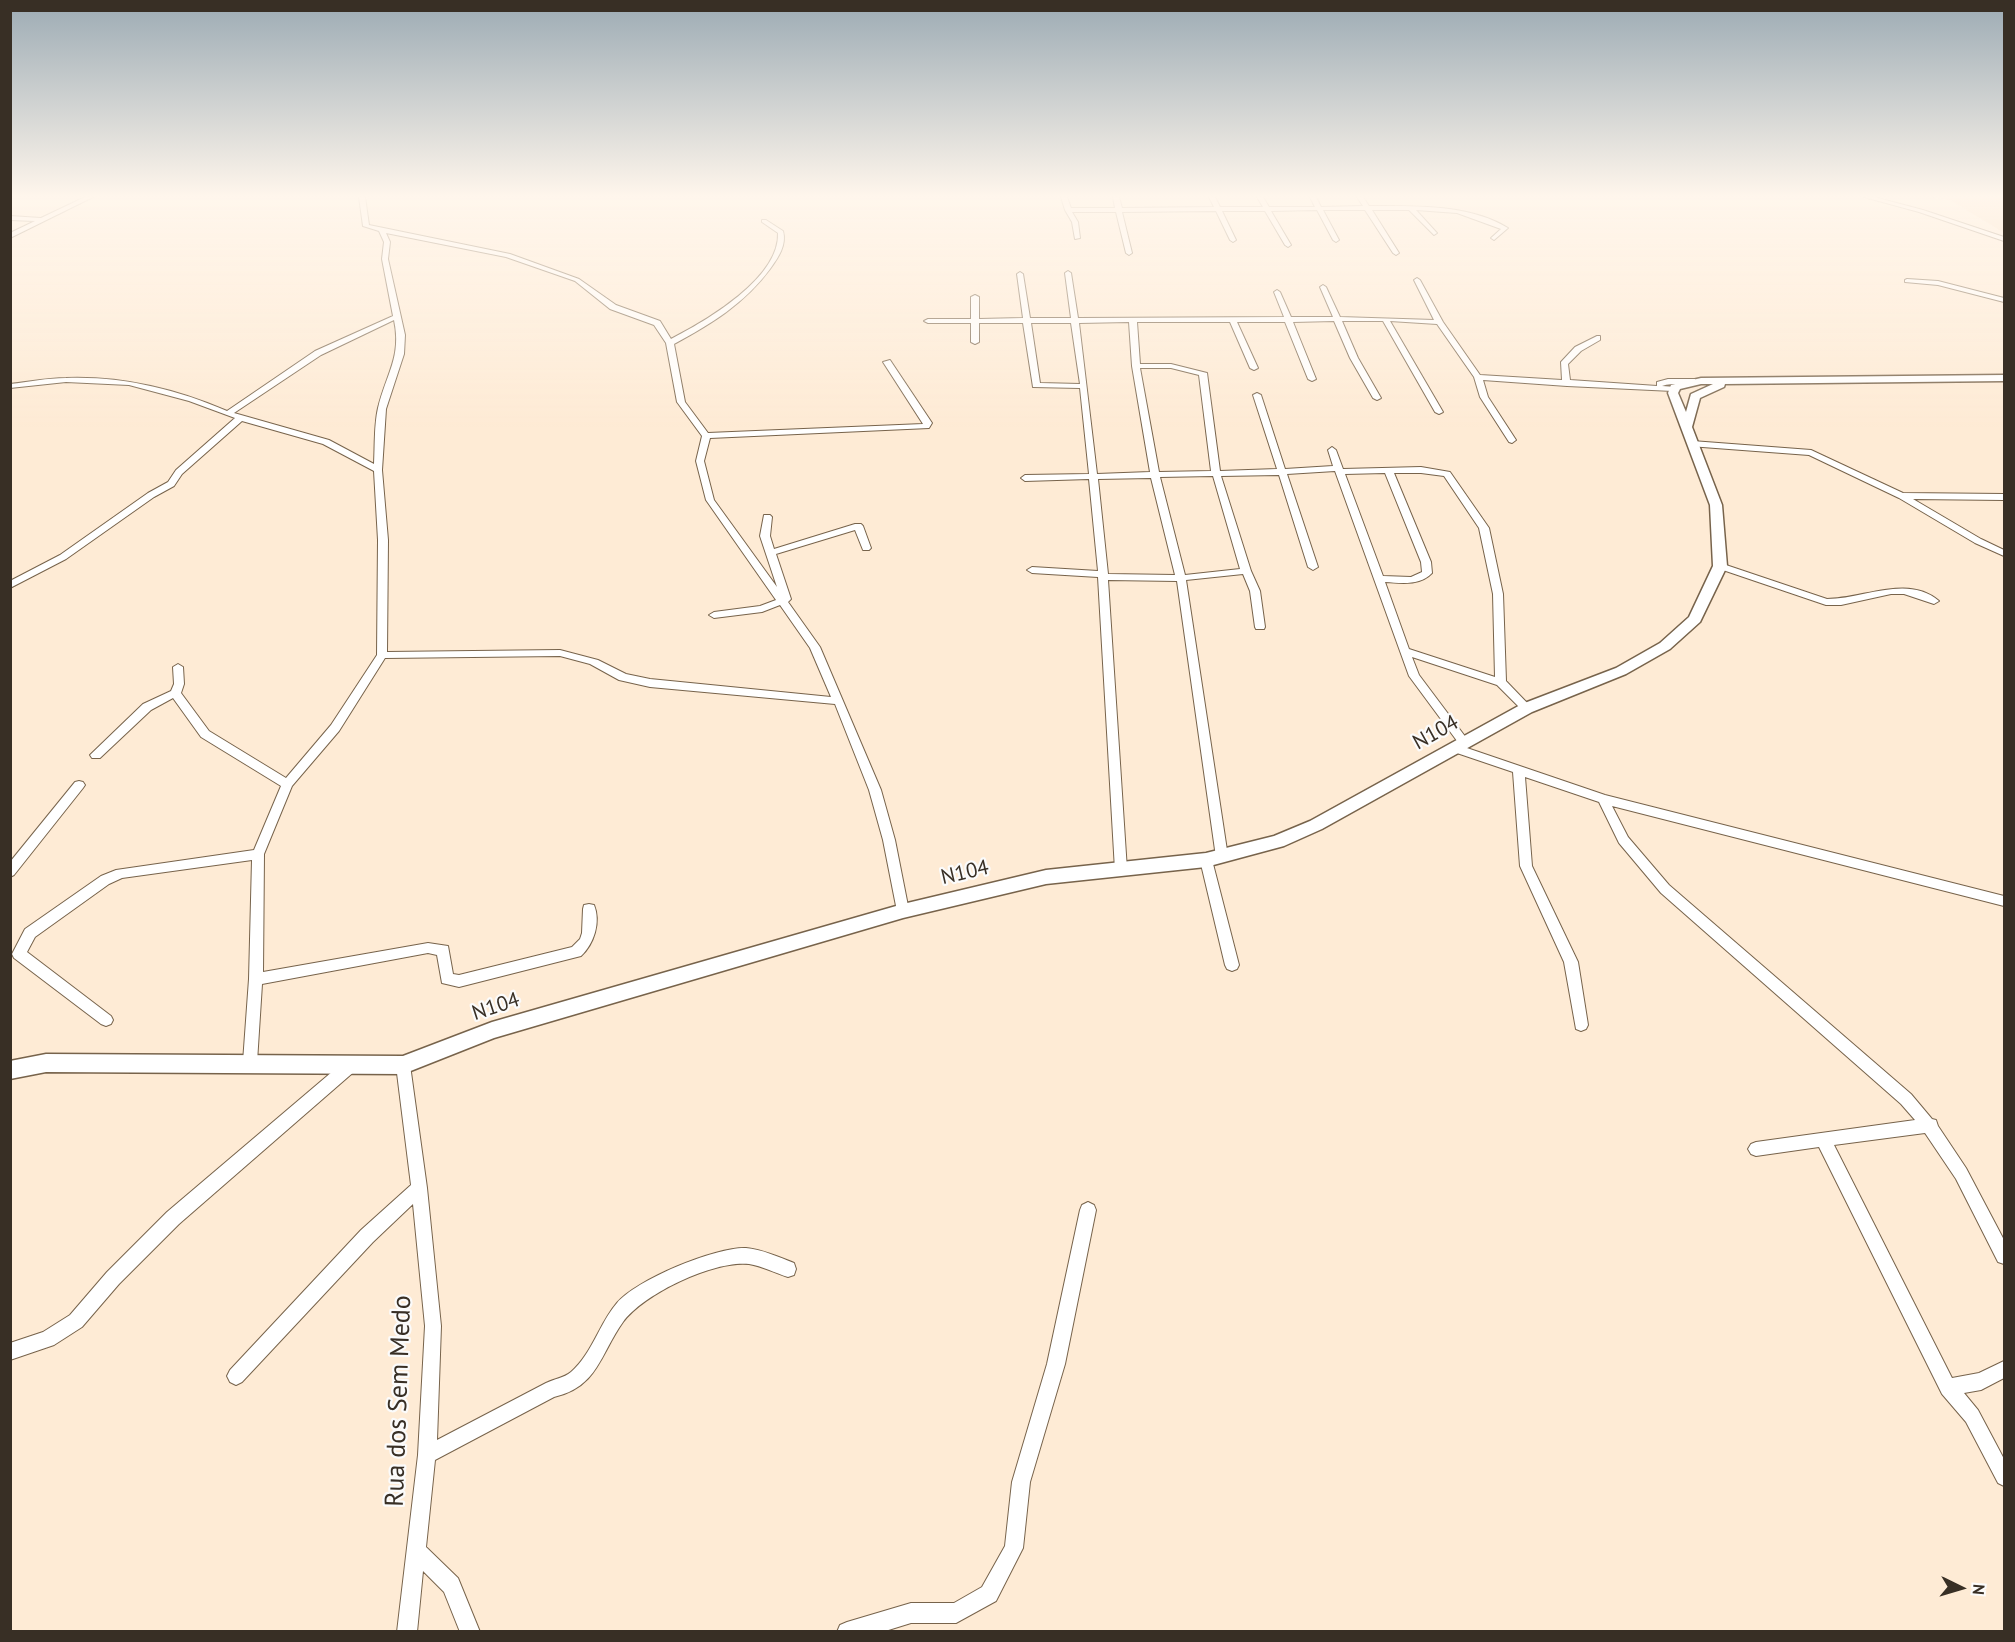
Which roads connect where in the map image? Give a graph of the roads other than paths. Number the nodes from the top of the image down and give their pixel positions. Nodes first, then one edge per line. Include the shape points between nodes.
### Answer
1 (1068, 273) dead end
2 (388, 274) edge
3 (561, 274) edge
4 (763, 274) edge
5 (1020, 274) dead end
6 (1417, 280) dead end
7 (1907, 281) dead end
8 (1323, 287) dead end
9 (1277, 292) dead end
10 (975, 297) dead end
11 (2004, 300) edge
12 (396, 317) junction
13 (1288, 319) junction
14 (1384, 319) junction
15 (1233, 320) junction
16 (1335, 320) junction
17 (928, 321) dead end
18 (1027, 321) junction
19 (1074, 321) junction
20 (1133, 321) junction
21 (976, 322) junction
22 (1438, 322) junction
23 (1597, 338) dead end
24 (975, 342) dead end
25 (670, 343) junction
26 (887, 362) dead end
27 (1136, 366) junction
28 (1254, 368) dead end
29 (1478, 377) junction
30 (2004, 378) edge
31 (1312, 379) dead end
32 (1731, 380) junction
33 (1692, 381) junction
34 (1567, 384) junction
35 (10, 386) edge
36 (1084, 386) junction
37 (1654, 387) junction
38 (1673, 389) junction
39 (1257, 395) dead end
40 (1377, 398) dead end
41 (1439, 412) dead end
42 (228, 414) junction
43 (241, 417) junction
44 (706, 436) junction
45 (1689, 438) junction
46 (1512, 440) dead end
47 (1332, 450) dead end
48 (378, 470) junction
49 (1338, 470) junction
50 (1388, 470) junction
51 (1280, 472) junction
52 (1216, 473) junction
53 (1093, 475) junction
54 (1155, 475) junction
55 (1025, 478) dead end
56 (1902, 496) junction
57 (2004, 497) edge
58 (767, 516) dead end
59 (866, 548) dead end
60 (770, 553) junction
61 (2004, 553) edge
62 (1720, 566) junction
63 (1313, 567) dead end
64 (1032, 570) dead end
65 (1246, 571) junction
66 (1103, 575) junction
67 (1181, 578) junction
68 (1378, 579) junction
69 (10, 585) edge
70 (783, 601) junction
71 (1934, 601) dead end
72 (714, 615) dead end
73 (1260, 627) dead end
74 (1404, 651) junction
75 (382, 655) junction
76 (178, 667) dead end
77 (1501, 682) junction
78 (175, 693) junction
79 (838, 701) junction
80 (1527, 708) junction
81 (1460, 745) junction
82 (96, 755) dead end
83 (1519, 771) junction
84 (287, 784) junction
85 (80, 785) dead end
86 (1603, 799) junction
87 (258, 854) junction
88 (1214, 858) junction
89 (1121, 870) junction
90 (10, 872) edge
91 (2004, 901) edge
92 (588, 909) dead end
93 (903, 911) junction
94 (1232, 965) dead end
95 (256, 979) junction
96 (106, 1020) dead end
97 (1581, 1025) dead end
98 (250, 1062) junction
99 (352, 1064) junction
100 (403, 1065) junction
101 (10, 1070) edge
102 (1931, 1125) junction
103 (1824, 1142) junction
104 (1756, 1149) dead end
105 (420, 1188) junction
106 (1088, 1210) dead end
107 (2004, 1256) edge
108 (788, 1269) dead end
109 (10, 1352) edge
110 (2004, 1369) edge
111 (236, 1376) dead end
112 (1948, 1388) junction
113 (427, 1455) junction
114 (2004, 1478) edge
115 (418, 1551) junction
116 (407, 1632) edge
117 (471, 1632) edge
118 (847, 1632) edge

1 - 19 street
2 - 12 street
3 - 25 street via 577,280 613,307 657,323
4 - 25 street via 746,297 721,316
5 - 18 street
6 - 22 street
7 - 11 street via 1938,283
8 - 16 street
9 - 13 street
10 - 21 street
12 - 42 street via 318,353
12 - 48 street via 401,335 400,354 382,409
13 - 15 street
13 - 16 street
13 - 31 street
14 - 16 street
14 - 22 street
14 - 41 street
15 - 20 street
15 - 28 street
16 - 40 street
17 - 21 street
18 - 19 street
18 - 21 street
18 - 36 street via 1036,385
19 - 20 street
19 - 36 street
20 - 27 street
21 - 24 street
22 - 29 street
23 - 34 street via 1578,349 1564,364
25 - 44 street via 681,402
26 - 44 street via 928,423 926,426
27 - 52 street via 1171,366 1203,374
27 - 54 street
29 - 34 street
29 - 46 street via 1484,398
30 - 32 street
32 - 33 street
32 - 45 street via 1695,396
33 - 37 street via 1668,381
33 - 38 street
34 - 37 street
35 - 42 street via 66,380 129,383 192,399
36 - 53 street
37 - 38 street
38 - 45 street, N104
39 - 51 street
42 - 43 street
43 - 48 street via 326,442
43 - 69 street via 179,472 171,484 63,557
44 - 70 street via 700,461 710,500
45 - 56 street via 1811,453
45 - 62 street, N104 / N104 via 1716,505
47 - 49 street
48 - 75 street via 383,540
49 - 50 street
49 - 51 street
49 - 68 street
50 - 68 street via 1427,573 1409,579
50 - 77 street via 1447,474 1484,528 1498,594
51 - 52 street
51 - 63 street
52 - 54 street
52 - 65 street
53 - 54 street
53 - 55 street
53 - 66 street
54 - 67 street
56 - 57 street
56 - 61 street
58 - 60 street
59 - 60 street via 858,526
60 - 70 street via 787,595
62 - 71 street via 1827,602 1842,603 1886,590 1912,591
62 - 80 street, N104 / N104 via 1695,619 1665,646 1621,671
64 - 66 street
65 - 67 street
65 - 73 street via 1255,591
66 - 67 street
66 - 89 street
67 - 88 street
68 - 74 street
70 - 72 street via 762,609
70 - 79 street via 815,647
74 - 77 street
74 - 81 street via 1414,676
75 - 79 street via 560,654 650,683
75 - 84 street via 335,728
76 - 78 street
77 - 80 street
78 - 82 street via 147,708
78 - 84 street via 205,734
79 - 93 street via 875,790
80 - 81 street, N104 / N104
81 - 83 street
81 - 88 street, N104 / N104 via 1316,825 1278,841
83 - 86 street
83 - 97 street via 1527,866 1571,962
84 - 87 street
85 - 90 street
86 - 91 street
86 - 102 street via 1623,840 1665,889
87 - 95 street
87 - 96 street via 120,873 30,933 19,954
88 - 89 street, N104 / N104
88 - 94 street
89 - 93 street, N104 / N104 via 1046,877
92 - 95 street via 590,932 586,944 576,952 459,981 447,979 443,950 428,948
93 - 100 street, N104 / N104 via 492,1030
95 - 98 street
98 - 99 street, N104 / N104
98 - 101 street, N104 / N104 via 46,1063
99 - 100 street, N104 / N104
99 - 109 street via 173,1218 76,1321 48,1339
100 - 105 street, Rua dos Sem Medo
102 - 103 street
102 - 107 street via 1954,1159
103 - 104 street
103 - 112 street
105 - 111 street via 367,1236
105 - 113 street, Rua dos Sem Medo via 433,1326
106 - 118 street via 1056,1364 1022,1482 1014,1548 988,1594 956,1613 911,1613
108 - 113 street via 746,1256 668,1278 625,1306 581,1377
110 - 112 street via 1981,1381
112 - 114 street via 1972,1416
113 - 115 street, Rua dos Sem Medo
115 - 116 street, Rua dos Sem Medo
115 - 117 street via 451,1585

